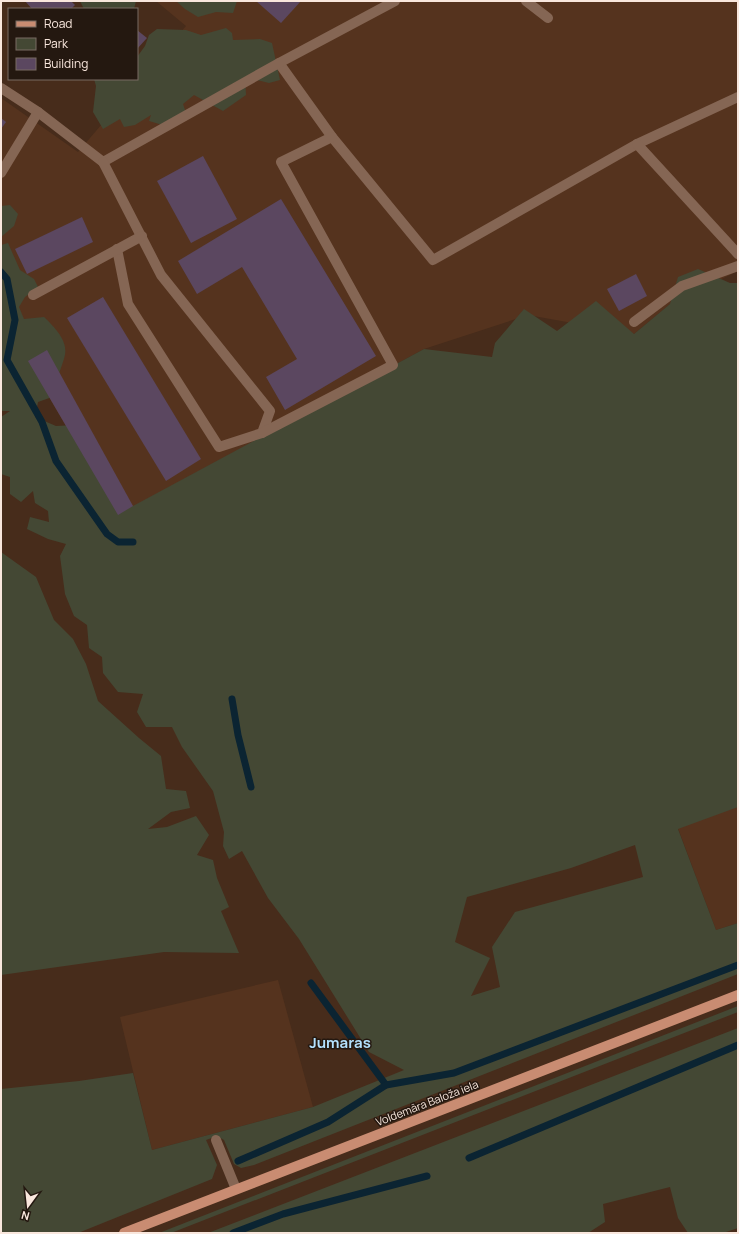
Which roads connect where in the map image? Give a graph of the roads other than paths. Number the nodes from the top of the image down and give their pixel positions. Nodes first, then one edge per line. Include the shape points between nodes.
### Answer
1 (395, 1) edge
2 (526, 1) edge
3 (548, 18) dead end
4 (279, 63) junction
5 (1, 88) edge
6 (738, 97) edge
7 (38, 112) junction
8 (332, 137) junction
9 (638, 144) junction
10 (103, 162) junction
11 (1, 173) edge
12 (142, 236) junction
13 (118, 249) junction
14 (738, 254) edge
15 (738, 266) edge
16 (33, 295) dead end
17 (634, 322) dead end
18 (262, 433) junction
19 (738, 995) edge
20 (216, 1140) dead end
21 (236, 1189) junction
22 (124, 1233) edge

1 - 4 lane
2 - 3 lane
4 - 8 lane
4 - 10 lane
5 - 7 lane
6 - 9 lane
7 - 10 lane
7 - 11 lane
8 - 9 lane via 433,260
8 - 18 lane via 281,162 393,365
9 - 14 lane
10 - 12 lane
12 - 13 lane
12 - 18 lane via 162,275 270,411
13 - 16 lane
13 - 18 lane via 128,304 219,448
15 - 17 lane via 682,286
19 - 21 main road, Voldemāra Baloža iela
20 - 21 lane
21 - 22 main road, Voldemāra Baloža iela

